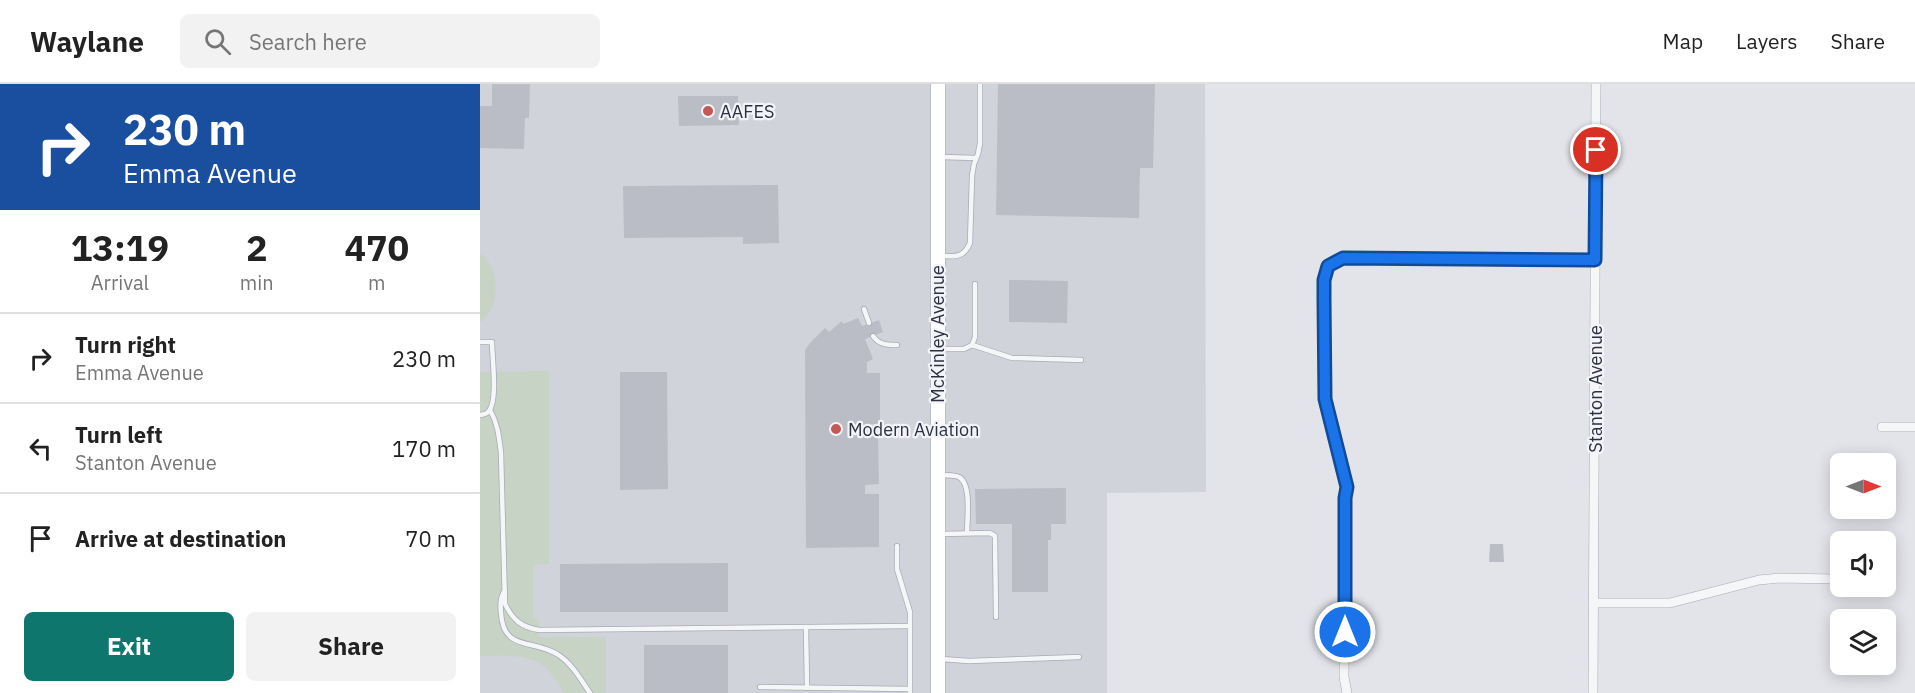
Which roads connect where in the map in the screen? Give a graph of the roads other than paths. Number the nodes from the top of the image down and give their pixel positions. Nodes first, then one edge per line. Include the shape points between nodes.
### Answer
1 (938, 84) edge
2 (980, 84) edge
3 (1596, 84) edge
4 (938, 157) junction
5 (976, 158) junction
6 (937, 256) junction
7 (1595, 260) junction
8 (975, 284) dead end
9 (864, 309) dead end
10 (869, 323) dead end
11 (873, 336) dead end
12 (480, 342) edge
13 (897, 345) dead end
14 (972, 345) junction
15 (937, 349) junction
16 (1081, 360) dead end
17 (490, 410) junction
18 (480, 415) edge
19 (1882, 427) dead end
20 (1915, 427) edge
21 (937, 475) junction
22 (967, 533) junction
23 (937, 534) junction
24 (897, 546) dead end
25 (1830, 579) edge
26 (505, 590) junction
27 (1594, 603) junction
28 (996, 617) dead end
29 (910, 626) junction
30 (806, 627) junction
31 (1079, 657) dead end
32 (938, 659) junction
33 (760, 687) dead end
34 (807, 688) junction
35 (910, 691) edge
36 (590, 693) edge
37 (938, 693) edge
38 (1347, 693) edge
39 (1593, 693) edge

1 - 4 main road, McKinley Avenue
2 - 5 lane via 980,143
3 - 7 street, Stanton Avenue
4 - 5 lane
4 - 6 main road, McKinley Avenue
5 - 6 lane via 970,243 966,252 958,256
6 - 15 main road, McKinley Avenue
7 - 27 street, Stanton Avenue
7 - 38 street via 1343,258 1328,266 1324,280 1325,399 1347,487
8 - 14 lane
9 - 10 lane
11 - 13 lane via 885,345
12 - 17 lane via 492,342
14 - 15 lane via 964,349
14 - 16 lane via 1012,358
15 - 21 main road, McKinley Avenue
17 - 18 lane
17 - 26 lane via 499,433 501,453
19 - 20 street
21 - 22 lane via 957,476 966,484
21 - 23 main road, McKinley Avenue
22 - 23 lane
22 - 28 lane via 995,536
23 - 32 main road, McKinley Avenue
24 - 29 lane via 897,569 907,597
25 - 27 street via 1759,580 1670,603
26 - 30 lane via 505,604 511,616 519,624 539,630
26 - 36 lane via 501,613 507,635 560,656
27 - 39 street, Stanton Avenue
29 - 30 lane
29 - 35 lane
30 - 34 lane
31 - 32 lane
32 - 37 main road, McKinley Avenue
33 - 34 lane
34 - 35 lane

